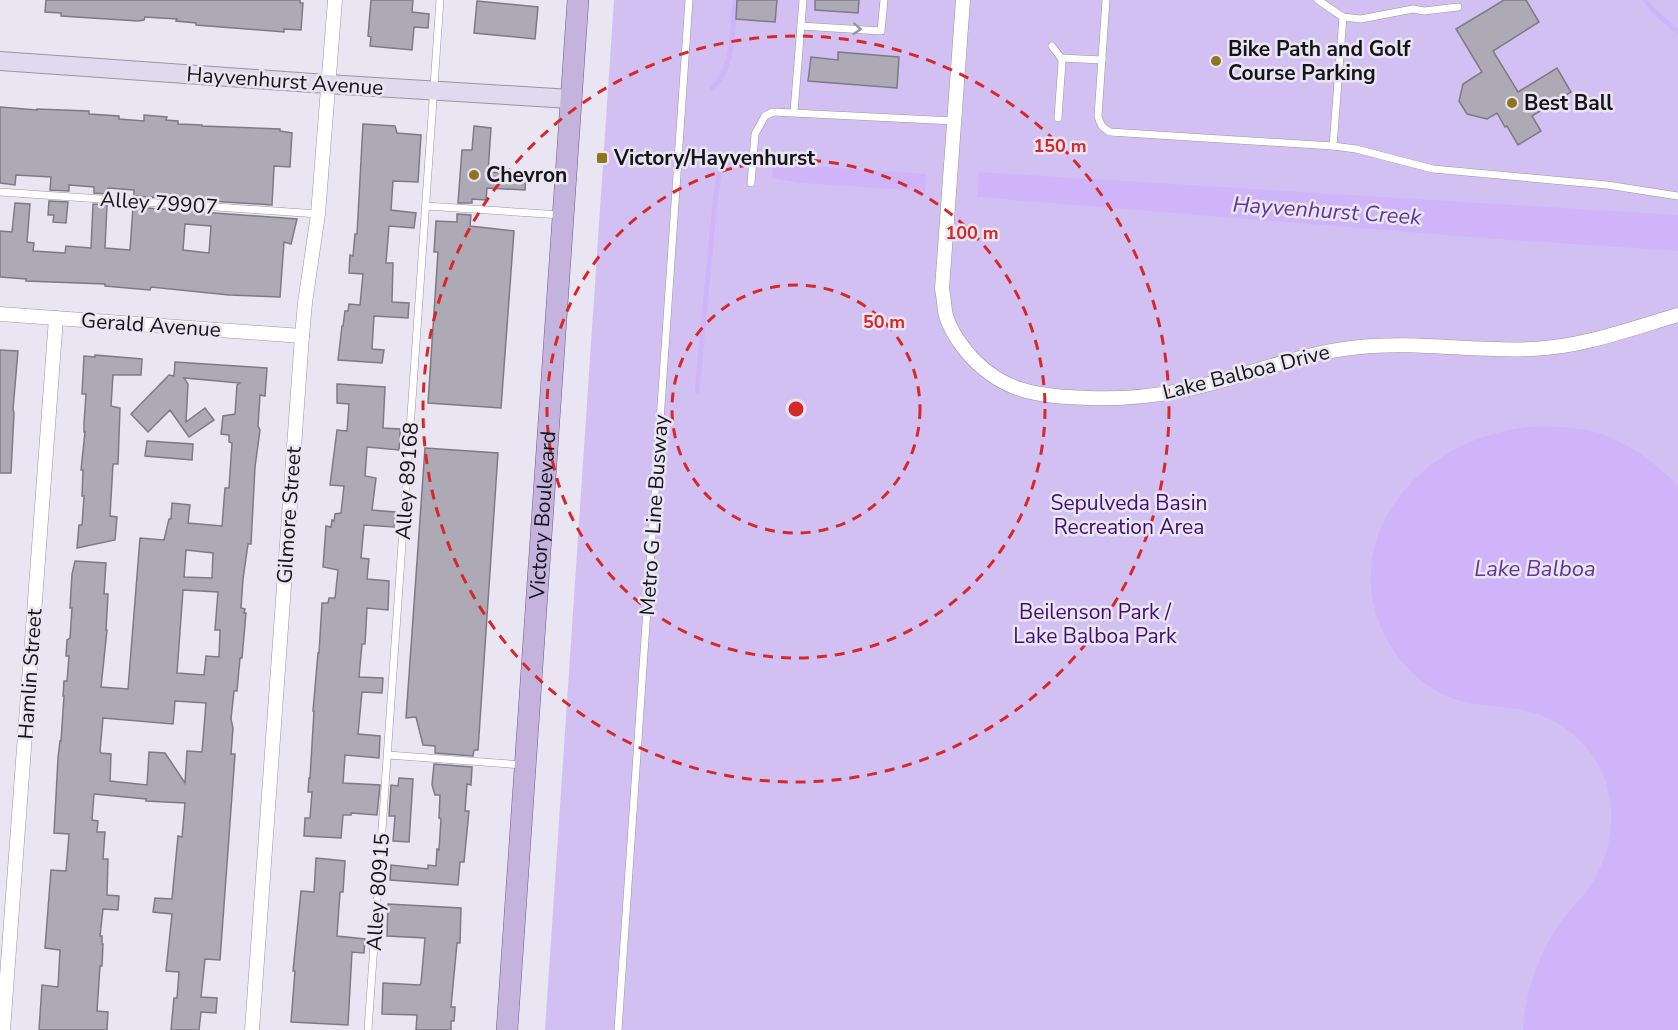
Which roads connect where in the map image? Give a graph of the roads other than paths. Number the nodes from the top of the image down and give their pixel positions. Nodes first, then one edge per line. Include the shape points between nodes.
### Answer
1 (335, 0) edge
2 (440, 0) edge
3 (578, 0) edge
4 (689, 0) edge
5 (803, 0) edge
6 (884, 0) edge
7 (963, 0) edge
8 (1106, 0) edge
9 (1318, 0) edge
10 (1458, 7) dead end
11 (1343, 17) junction
12 (801, 26) junction
13 (1052, 46) dead end
14 (1061, 58) junction
15 (1102, 60) junction
16 (0, 61) edge
17 (327, 84) junction
18 (434, 90) junction
19 (571, 99) junction
20 (794, 112) junction
21 (1058, 118) dead end
22 (954, 121) junction
23 (1333, 147) junction
24 (751, 183) dead end
25 (0, 192) edge
26 (1678, 196) edge
27 (426, 206) junction
28 (318, 214) junction
29 (563, 215) junction
30 (0, 314) edge
31 (1678, 315) edge
32 (56, 318) junction
33 (302, 336) junction
34 (388, 755) junction
35 (526, 766) junction
36 (3, 1030) edge
37 (252, 1030) edge
38 (368, 1030) edge
39 (507, 1030) edge
40 (618, 1030) edge

1 - 17 street, Gilmore Street
2 - 18 lane, Alley 89168
3 - 19 main road, Victory Boulevard
4 - 40 lane, Metro G Line Busway
5 - 12 lane
12 -> 6 lane via 881,31
7 - 22 street, Lake Balboa Drive
8 - 15 lane
9 - 11 lane
10 - 11 lane via 1413,9 1361,19
11 - 23 lane
12 - 20 lane
13 - 14 lane
14 - 15 lane
14 - 21 lane
15 - 23 lane via 1098,116 1102,128 1110,132
16 - 17 main road, Hayvenhurst Avenue
17 - 18 main road, Hayvenhurst Avenue
17 - 28 street, Gilmore Street
18 - 19 main road, Hayvenhurst Avenue
18 - 27 lane, Alley 89168
19 - 29 main road, Victory Boulevard
20 - 22 lane
20 - 24 lane via 765,116 755,134
22 - 31 street, Lake Balboa Drive via 942,289 946,317 957,340 976,363 995,379 1033,393 1108,398 1179,391 1327,351 1362,346 1563,347
23 - 26 lane via 1433,169 1607,185
25 - 28 lane, Alley 79907
27 - 29 lane
27 - 34 lane, Alley 89168
28 - 33 street, Gilmore Street
29 - 35 main road, Victory Boulevard
30 - 32 street, Gerald Avenue
32 - 33 street, Gerald Avenue
32 - 36 street, Hamlin Street
33 - 37 street, Gilmore Street
34 - 35 lane
34 - 38 lane, Alley 80915
35 - 39 main road, Victory Boulevard

